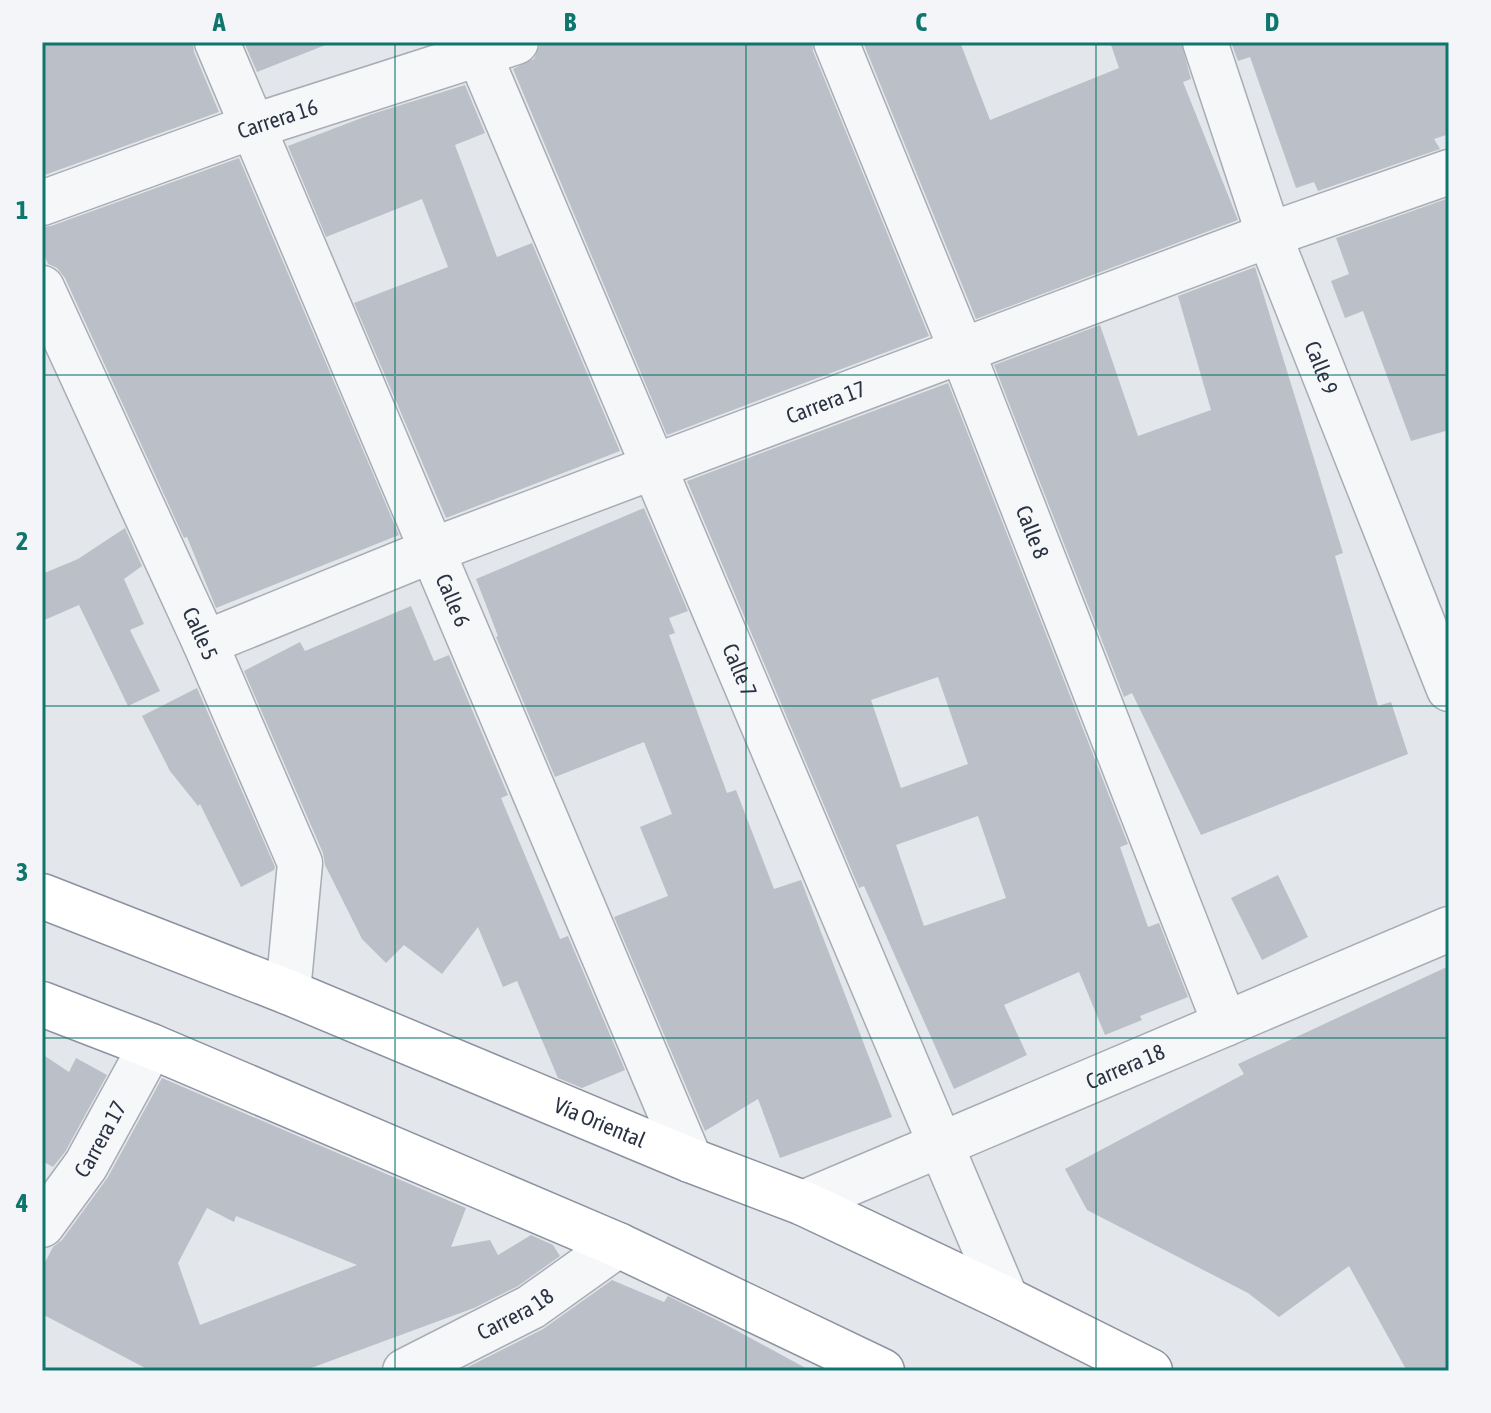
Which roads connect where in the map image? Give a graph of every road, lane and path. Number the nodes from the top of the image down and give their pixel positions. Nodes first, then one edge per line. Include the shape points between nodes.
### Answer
1 (217, 42) edge
2 (836, 42) edge
3 (1205, 42) edge
4 (490, 46) edge
5 (254, 126) junction
6 (1449, 172) edge
7 (42, 203) edge
8 (1269, 235) junction
9 (42, 288) edge
10 (962, 351) junction
11 (654, 466) junction
12 (433, 550) junction
13 (205, 643) junction
14 (1449, 689) edge
15 (42, 896) edge
16 (1449, 929) edge
17 (288, 992) junction
18 (42, 1004) edge
19 (1225, 1024) junction
20 (151, 1046) junction
21 (941, 1144) junction
22 (690, 1160) junction
23 (803, 1203) junction
24 (42, 1225) edge
25 (618, 1245) junction
26 (1006, 1299) junction
27 (405, 1371) edge
28 (882, 1371) edge
29 (1150, 1371) edge

1 - 5 street, Calle 6
2 - 10 street, Calle 8
3 - 8 street, Calle 9
4 - 5 street, Carrera 16
4 - 11 street, Calle 7
5 - 7 street, Carrera 16
5 - 12 street, Calle 6
6 - 8 street, Carrera 17
8 - 10 street, Carrera 17
8 - 14 street, Calle 9
9 - 13 street, Calle 5
10 - 11 street, Carrera 17
10 - 19 street, Calle 8
11 - 12 street, Carrera 17
11 - 21 street, Calle 7
12 - 13 street, Carrera 17
12 - 22 street, Calle 6
13 - 17 street, Calle 5 via 300,863
15 - 17 highway, Vía Oriental
16 - 19 street, Carrera 18
17 - 22 highway, Vía Oriental
18 - 20 highway
19 - 21 street, Carrera 18
20 - 24 street, Carrera 17 via 86,1165
20 - 25 highway
21 - 23 street, Carrera 18
21 - 26 street, Calle 7
22 - 23 highway, Vía Oriental
23 - 26 highway, Vía Oriental
25 - 27 street, Carrera 18 via 531,1307
25 - 28 highway
26 - 29 highway, Vía Oriental

